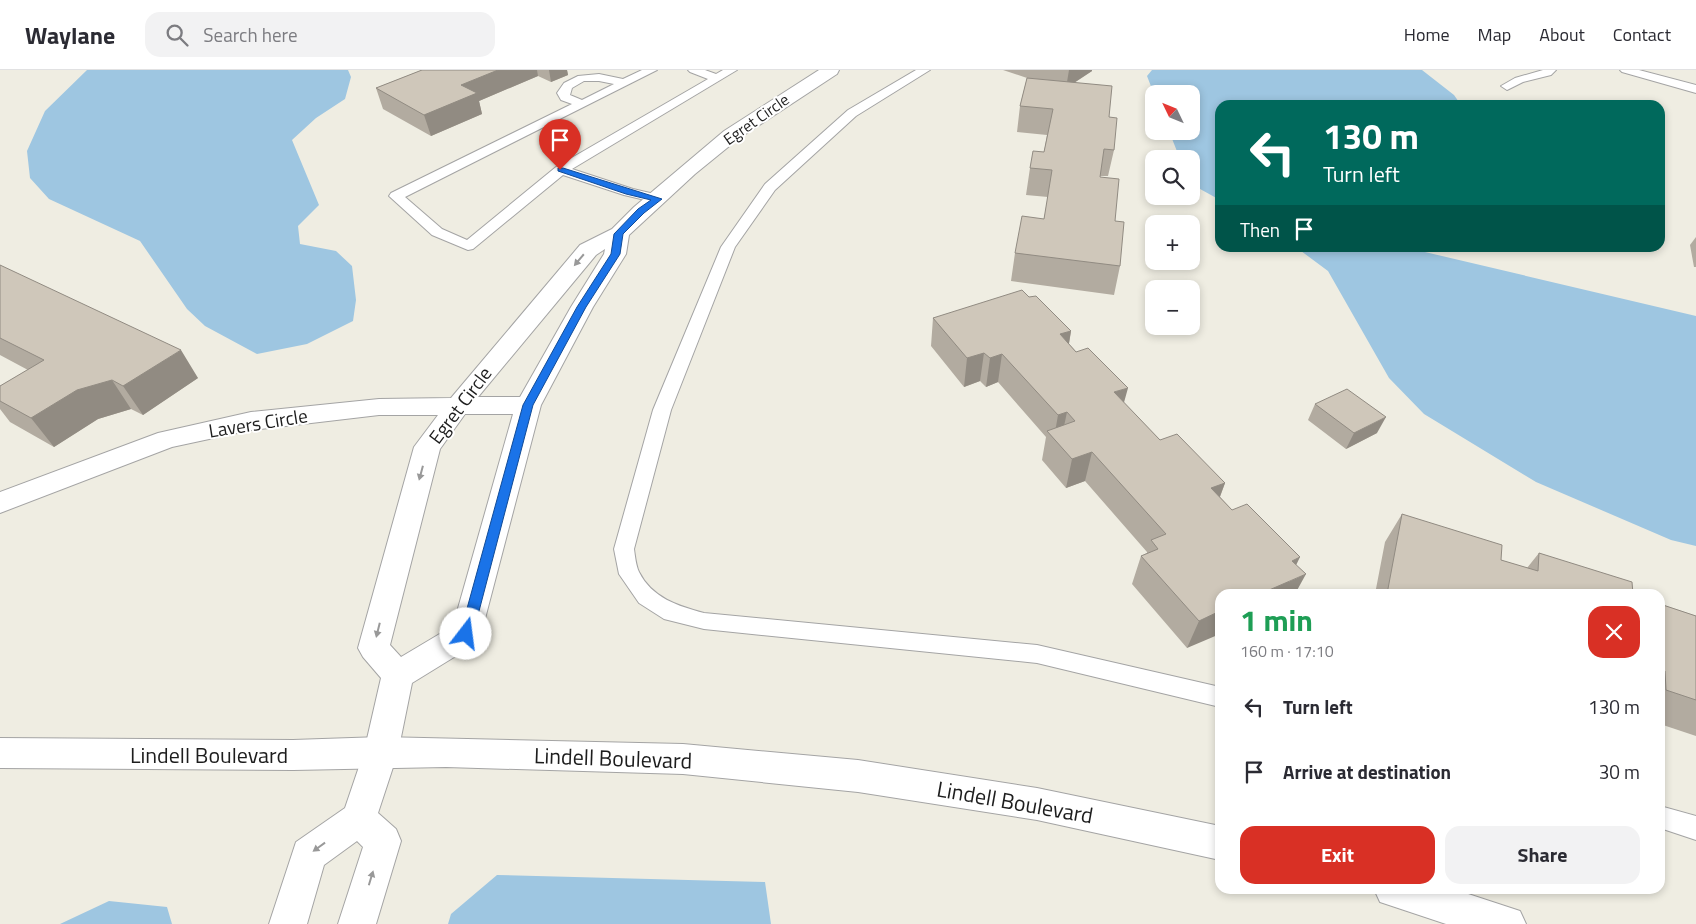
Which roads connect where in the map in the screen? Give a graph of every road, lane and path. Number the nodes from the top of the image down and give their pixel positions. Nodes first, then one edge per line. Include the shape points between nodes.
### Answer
1 (651, 70) edge
2 (694, 70) edge
3 (731, 70) edge
4 (831, 70) edge
5 (924, 70) edge
6 (1550, 70) edge
7 (1626, 70) edge
8 (717, 78) junction
9 (624, 84) junction
10 (1507, 86) dead end
11 (1696, 89) edge
12 (582, 104) junction
13 (560, 170) junction
14 (658, 199) junction
15 (619, 234) junction
16 (528, 405) junction
17 (458, 406) junction
18 (0, 503) edge
19 (398, 675) junction
20 (1215, 696) edge
21 (381, 752) junction
22 (0, 753) edge
23 (358, 819) junction
24 (1665, 819) edge
25 (1696, 828) edge
26 (1215, 842) edge
27 (1412, 894) edge
28 (288, 924) edge
29 (357, 924) edge
30 (1507, 924) edge

1 - 9 lane
2 - 8 lane
3 - 8 lane
4 - 14 street, Egret Circle via 731,135
5 - 20 lane via 852,113 784,174 770,187 728,247 662,410 624,549 629,574 646,596 671,613 704,621 1037,654
6 - 10 lane
7 - 11 lane
8 - 13 lane
9 - 12 lane
9 - 12 lane via 598,77 570,84 563,93 565,97
12 - 13 lane via 396,196 437,232 468,246
13 - 14 lane
14 - 15 street, Egret Circle
15 - 16 street, Egret Circle via 615,254
15 -> 17 street, Egret Circle via 588,250
16 - 17 street, Lavers Circle
16 - 19 street, Egret Circle via 466,634
17 - 18 street, Lavers Circle via 379,407 251,421 167,440
17 -> 19 street, Egret Circle via 428,447 374,648
19 - 21 street
21 - 22 street, Lindell Boulevard via 293,755
21 - 23 street
21 - 26 street, Lindell Boulevard via 683,759 858,776 1037,804
23 -> 28 street via 309,854
29 -> 23 street via 383,841
24 - 25 lane
27 - 30 street

